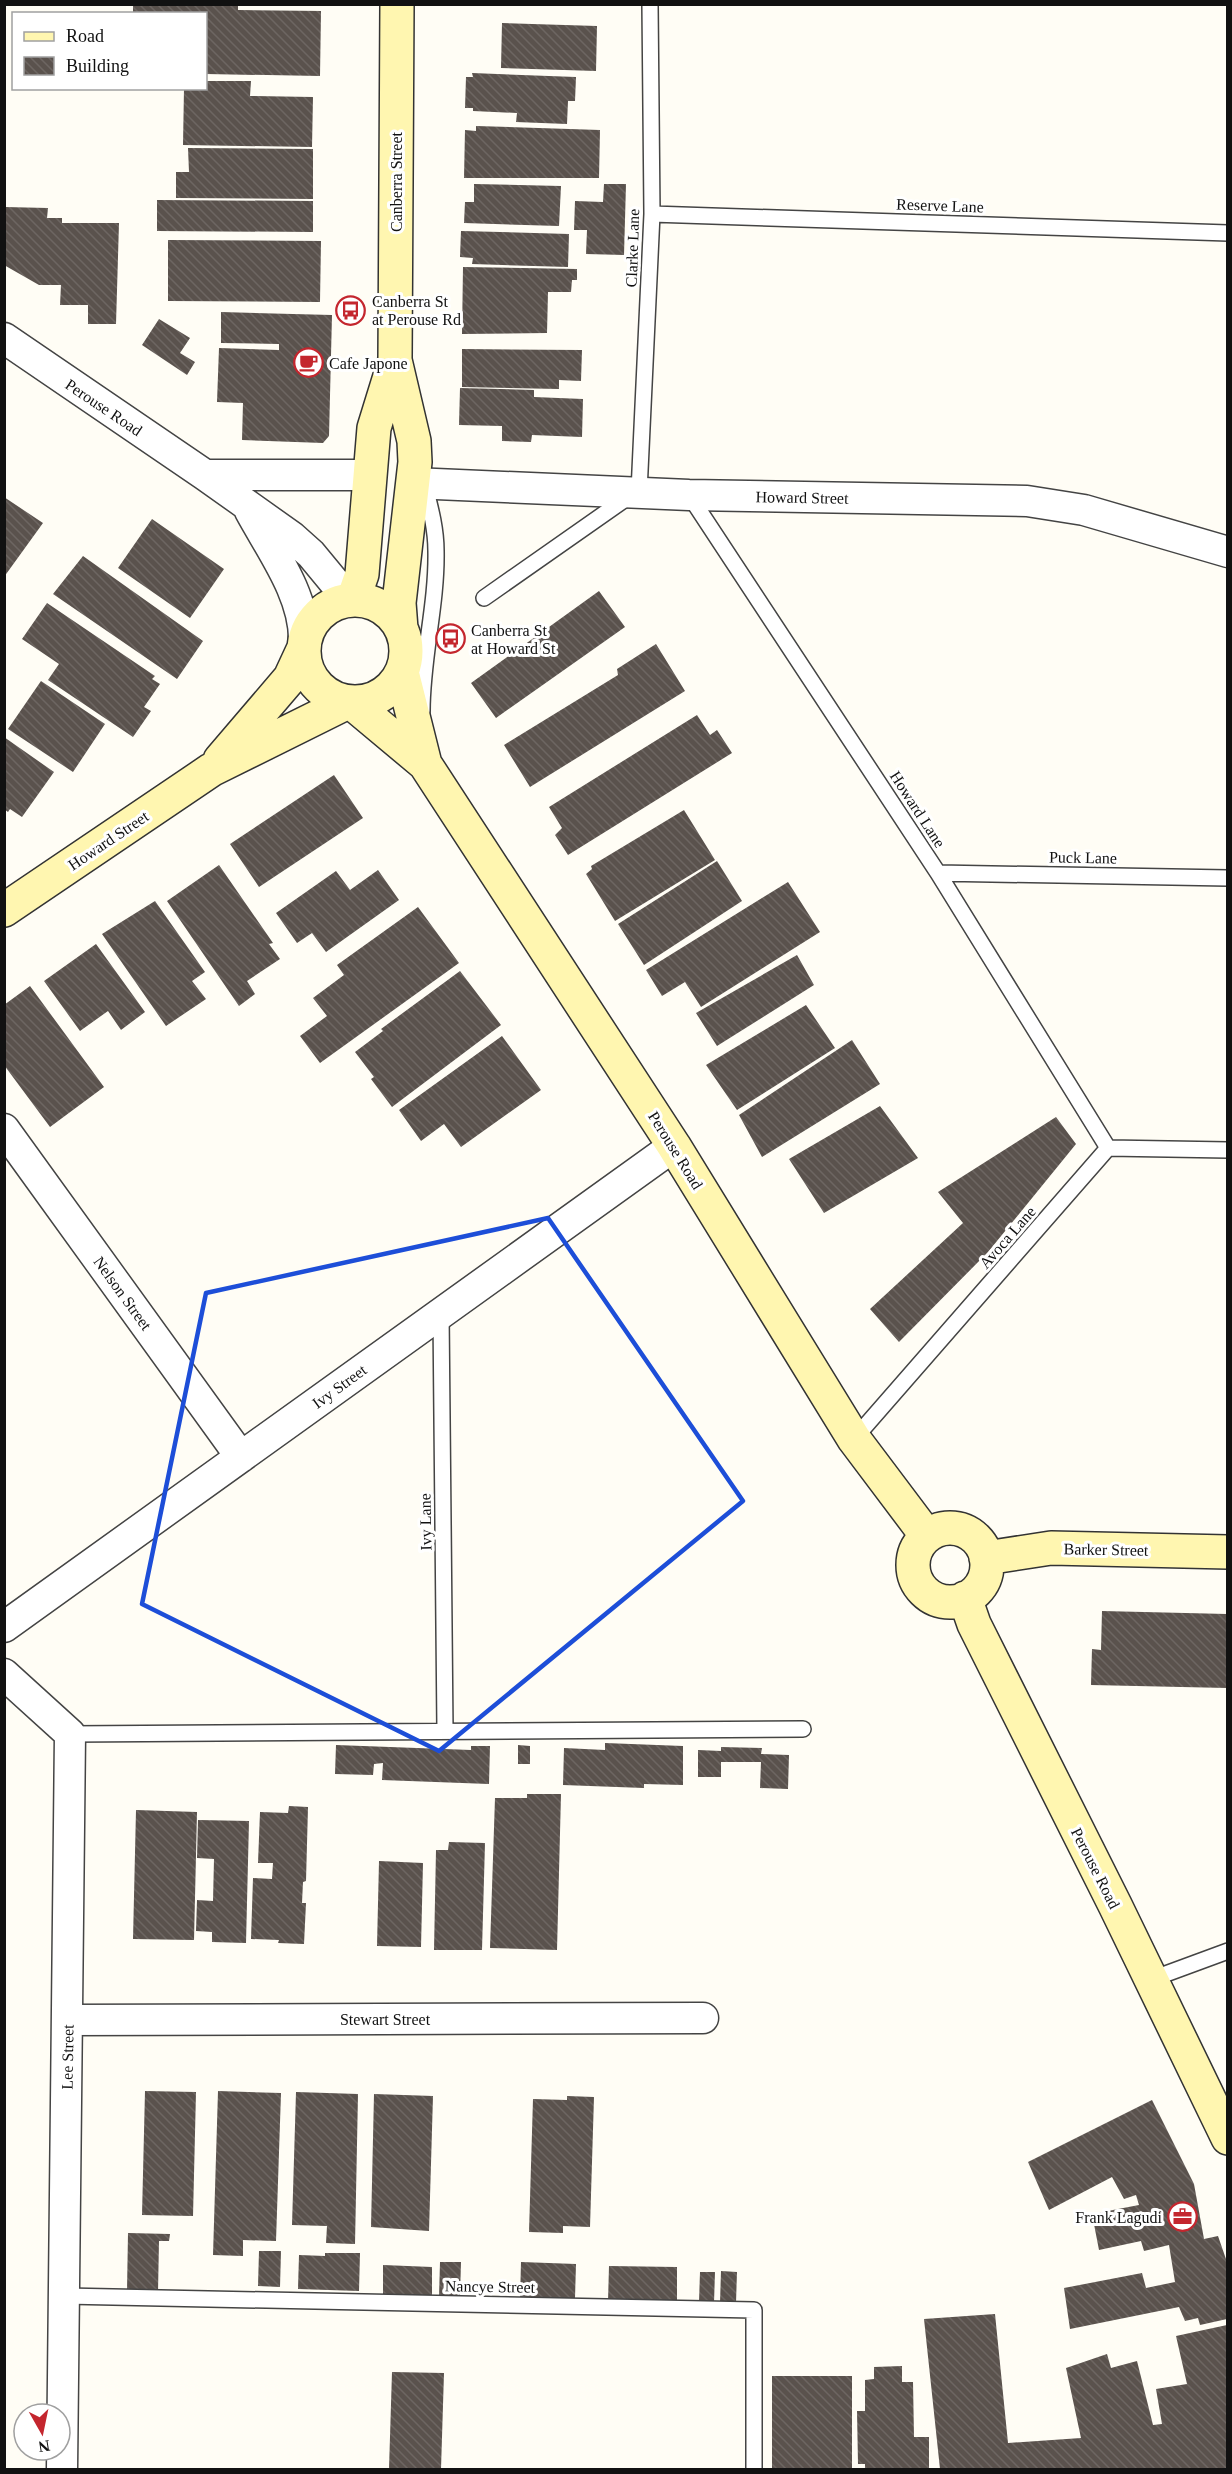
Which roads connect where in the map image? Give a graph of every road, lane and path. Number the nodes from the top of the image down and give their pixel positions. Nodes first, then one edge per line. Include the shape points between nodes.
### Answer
1 (397, 4) edge
2 (650, 4) edge
3 (652, 214) junction
4 (1227, 233) edge
5 (4, 338) edge
6 (395, 360) junction
7 (205, 475) junction
8 (370, 475) junction
9 (419, 484) junction
10 (637, 492) junction
11 (689, 495) junction
12 (247, 506) junction
13 (1227, 552) edge
14 (484, 598) dead end
15 (351, 600) junction
16 (401, 629) junction
17 (303, 646) junction
18 (402, 672) junction
19 (350, 702) junction
20 (425, 764) junction
21 (212, 770) junction
22 (938, 873) junction
23 (1227, 878) edge
24 (4, 910) edge
25 (4, 1129) edge
26 (674, 1146) junction
27 (1108, 1148) junction
28 (1227, 1150) edge
29 (441, 1313) junction
30 (854, 1439) junction
31 (241, 1457) junction
32 (927, 1536) junction
33 (1227, 1552) edge
34 (986, 1558) junction
35 (965, 1598) junction
36 (4, 1627) edge
37 (4, 1674) edge
38 (803, 1729) dead end
39 (445, 1731) junction
40 (70, 1734) junction
41 (1227, 1952) edge
42 (1152, 1979) junction
43 (703, 2018) dead end
44 (68, 2020) junction
45 (1227, 2138) edge
46 (65, 2296) junction
47 (62, 2469) edge
48 (754, 2469) edge

1 - 6 street, Canberra Street
2 - 3 lane, Clarke Lane
3 - 4 lane, Reserve Lane
3 - 10 lane, Clarke Lane
5 - 7 street, Perouse Road
6 - 8 street, Canberra Street via 374,428
6 - 9 street, Canberra Street via 414,441
7 - 8 street
7 - 12 street, Perouse Road
8 - 9 street, Howard Street
8 - 15 street, Canberra Street via 362,574
9 - 10 street, Howard Street
9 - 16 street, Canberra Street via 399,603
9 - 20 lane via 434,525 436,550 422,708
10 - 11 street, Howard Street
10 - 14 lane
11 - 13 street, Howard Street via 1027,501 1084,510
11 - 22 lane, Howard Lane
12 - 15 street, Perouse Road via 303,547
12 - 17 street, Perouse Road via 293,591 303,625
15 - 16 street via 376,604
15 - 17 street via 323,610 311,624
16 - 18 street via 406,651
17 - 19 street via 306,669 316,685 330,696
17 - 21 street, Howard Street via 294,672 283,687
18 - 19 street via 381,695
18 - 20 street, Perouse Road
19 - 20 street, Perouse Road
19 - 21 street, Howard Street
20 - 26 street, Perouse Road
21 - 24 street, Howard Street
22 - 23 lane, Puck Lane
22 - 27 lane, Howard Lane
25 - 31 street, Nelson Street
26 - 29 street, Ivy Street
26 - 30 street, Perouse Road
27 - 28 lane
27 - 30 lane, Avoca Lane
29 - 31 street, Ivy Street
29 - 39 lane, Ivy Lane
30 - 32 street, Perouse Road
31 - 36 street, Ivy Street
32 - 34 street via 946,1528 957,1529 976,1539
32 - 35 street via 914,1556 913,1568 922,1589 942,1601
33 - 34 street, Barker Street via 1051,1548
34 - 35 street via 982,1582
35 - 42 street, Perouse Road via 974,1624
37 - 40 street
38 - 39 lane
39 - 40 lane
40 - 44 street, Lee Street
41 - 42 lane
42 - 45 street, Perouse Road
43 - 44 street, Stewart Street
44 - 46 street, Lee Street
46 - 47 street, Lee Street
46 - 48 lane, Nancye Street via 754,2310

